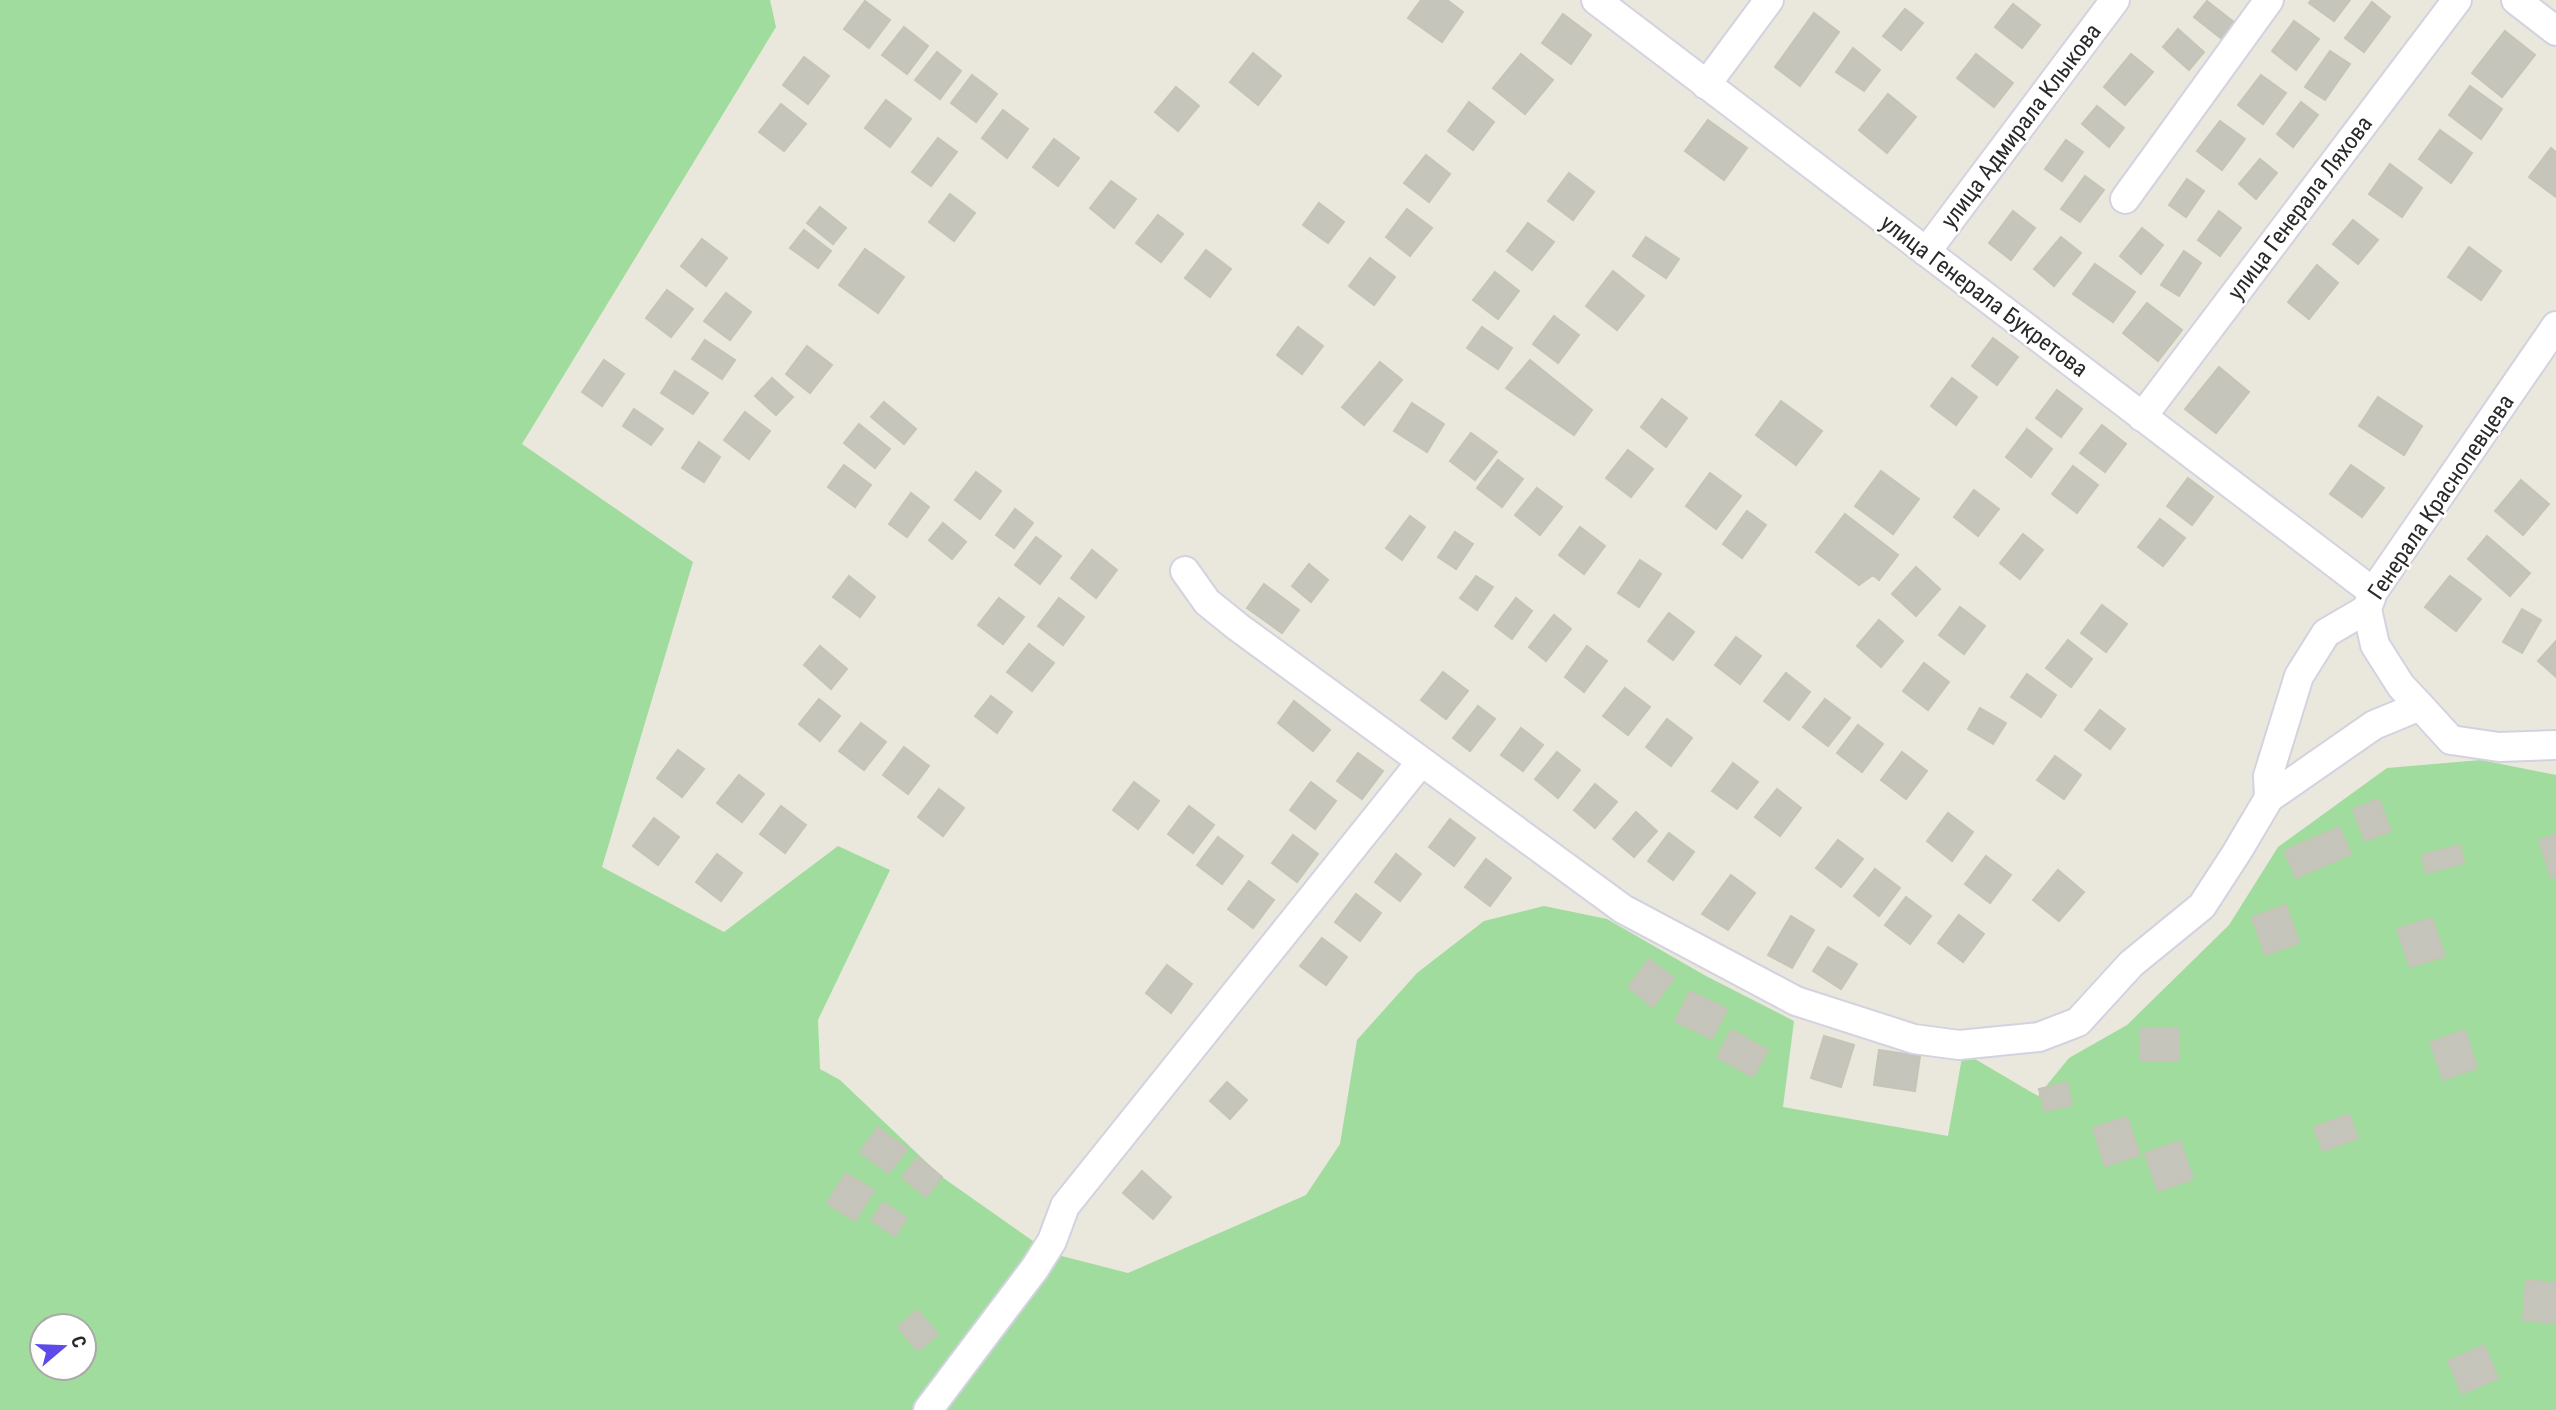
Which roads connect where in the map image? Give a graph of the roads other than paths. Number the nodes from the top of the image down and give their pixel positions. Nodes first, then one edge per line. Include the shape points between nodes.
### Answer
1 (1596, 0) edge
2 (1769, 0) edge
3 (2115, 0) edge
4 (2269, 0) edge
5 (2457, 0) edge
6 (2516, 0) edge
7 (2556, 31) edge
8 (1706, 85) junction
9 (2125, 199) dead end
10 (1926, 252) junction
11 (2556, 326) edge
12 (2142, 417) junction
13 (1185, 571) dead end
14 (2370, 601) junction
15 (2420, 706) junction
16 (2556, 745) edge
17 (1421, 762) junction
18 (2269, 798) junction
19 (928, 1410) edge

1 - 8 street, улица Генерала Букретова
2 - 8 street
3 - 10 street, улица Адмирала Клыкова
4 - 9 street
5 - 12 street, улица Генерала Ляхова
6 - 7 street
8 - 10 street, улица Генерала Букретова
10 - 12 street, улица Генерала Букретова
11 - 14 street, Генерала Краснопевцева
12 - 14 street, улица Генерала Букретова
13 - 17 street via 1217,611
14 - 15 street, Генерала Краснопевцева via 2375,645
14 - 18 street via 2326,633 2299,676 2268,776
15 - 16 street, Генерала Краснопевцева via 2451,740 2499,747
15 - 18 street via 2374,725
17 - 18 street via 1623,909 1796,1001 1914,1039 1959,1045 2039,1037 2078,1022 2130,964 2202,906
17 - 19 street via 1065,1206 1052,1241 1035,1268

